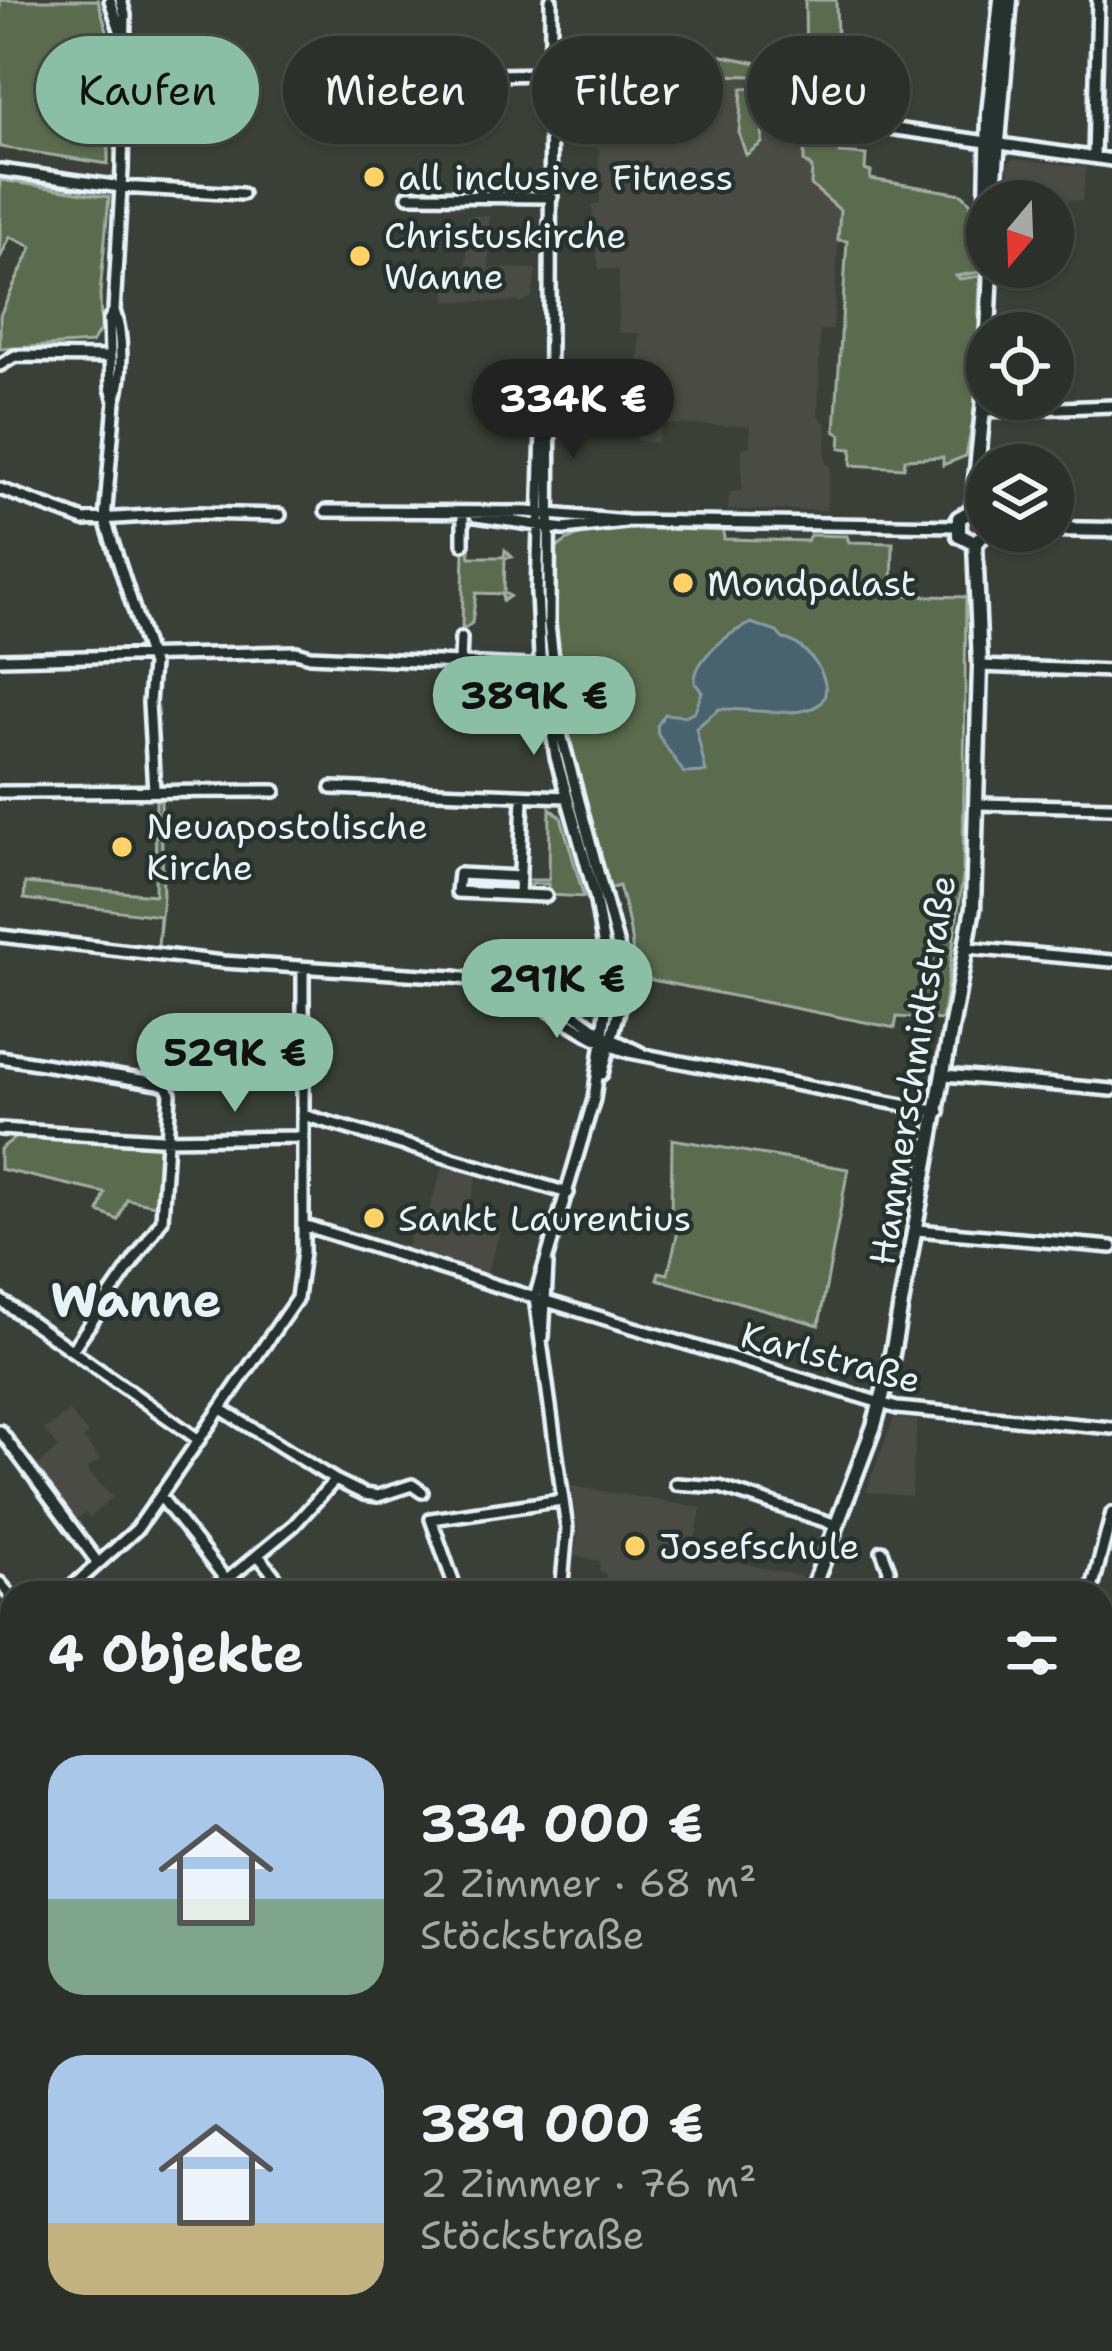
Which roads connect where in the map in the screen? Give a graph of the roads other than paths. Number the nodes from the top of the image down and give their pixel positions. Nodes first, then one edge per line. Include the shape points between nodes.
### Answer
1 (110, 0) edge
2 (121, 0) edge
3 (551, 0) edge
4 (1001, 0) edge
5 (1010, 0) edge
6 (1098, 0) edge
7 (122, 34) junction
8 (551, 36) edge
9 (910, 132) edge
10 (552, 144) edge
11 (992, 144) junction
12 (1094, 157) junction
13 (1112, 160) edge
14 (0, 170) edge
15 (991, 180) edge
16 (122, 187) junction
17 (242, 194) dead end
18 (408, 196) dead end
19 (552, 197) junction
20 (114, 357) junction
21 (0, 365) edge
22 (1112, 406) edge
23 (1074, 407) edge
24 (0, 490) edge
25 (326, 511) dead end
26 (467, 514) junction
27 (544, 514) junction
28 (966, 514) edge
29 (280, 515) dead end
30 (105, 520) junction
31 (628, 520) junction
32 (957, 526) junction
33 (544, 528) junction
34 (1074, 529) edge
35 (1112, 530) edge
36 (966, 539) edge
37 (463, 544) dead end
38 (975, 552) edge
39 (461, 638) dead end
40 (148, 655) junction
41 (0, 659) edge
42 (460, 663) junction
43 (547, 667) junction
44 (980, 667) junction
45 (1112, 671) edge
46 (332, 788) dead end
47 (154, 791) junction
48 (274, 791) dead end
49 (0, 792) edge
50 (523, 797) junction
51 (571, 797) junction
52 (978, 804) junction
53 (1112, 807) edge
54 (520, 877) junction
55 (519, 895) junction
56 (546, 896) dead end
57 (0, 936) edge
58 (968, 948) junction
59 (608, 959) junction
60 (1112, 961) edge
61 (303, 968) junction
62 (505, 986) junction
63 (566, 1007) junction
64 (607, 1041) junction
65 (0, 1057) edge
66 (945, 1076) junction
67 (1112, 1090) edge
68 (938, 1112) junction
69 (303, 1115) junction
70 (0, 1129) edge
71 (303, 1137) junction
72 (169, 1139) junction
73 (568, 1193) junction
74 (303, 1225) junction
75 (917, 1230) junction
76 (1112, 1247) edge
77 (539, 1299) junction
78 (0, 1300) edge
79 (72, 1350) junction
80 (881, 1405) junction
81 (221, 1409) junction
82 (1112, 1428) edge
83 (0, 1431) edge
84 (199, 1440) junction
85 (335, 1480) junction
86 (676, 1484) dead end
87 (422, 1492) dead end
88 (160, 1496) junction
89 (562, 1500) junction
90 (1112, 1514) edge
91 (836, 1525) junction
92 (882, 1551) dead end
93 (258, 1555) junction
94 (98, 1563) junction
95 (226, 1580) joint
96 (78, 1581) edge
97 (279, 1581) edge
98 (453, 1581) edge
99 (562, 1581) edge
100 (815, 1581) edge
101 (888, 1581) edge
102 (1093, 1581) edge

1 - 7 street
2 - 7 street
3 - 8 street
4 - 11 main road
5 - 11 main road
6 - 12 street
7 - 16 street
9 - 11 street
10 - 19 street
11 - 12 street
11 - 15 main road
12 - 13 street
14 - 16 street
16 - 17 street
16 - 20 street
18 - 19 street
19 - 27 street
20 - 21 street via 15,356
20 - 30 street via 119,388
22 - 23 street
24 - 30 street
25 - 26 street
26 - 27 street
26 - 33 street
26 - 37 street
27 - 31 street
27 - 33 street
28 - 32 main road
29 - 30 street
30 - 40 street
31 - 32 street
31 - 33 street
32 - 36 main road
33 - 43 street via 537,593
34 - 35 main road
38 - 44 main road, Hammerschmidtstraße
39 - 42 street
40 - 41 street
40 - 42 street
40 - 47 street
42 - 43 street
43 - 51 street
44 - 45 street
44 - 52 main road, Hammerschmidtstraße
46 - 50 street
47 - 48 street
47 - 49 street
50 - 51 street
50 - 54 street
51 - 59 street
51 - 64 street via 619,950 621,992
52 - 53 street
52 - 58 main road, Hammerschmidtstraße
54 - 55 street
54 - 55 street via 459,874 455,883 457,892
55 - 56 street
57 - 61 street
58 - 60 street
58 - 66 main road, Hammerschmidtstraße
59 - 63 street via 592,999
59 - 64 street
61 - 62 street
61 - 69 street
62 - 63 street via 533,989
62 - 64 street
63 - 64 street
64 - 68 street
64 - 73 street
65 - 72 street via 167,1086
66 - 67 street
66 - 68 main road, Hammerschmidtstraße
68 - 75 main road, Hammerschmidtstraße
69 - 71 street
69 - 73 street
70 - 72 street
71 - 72 street
71 - 74 street
72 - 79 street via 160,1224
73 - 77 street
74 - 77 street, Karlstraße
74 - 81 street via 298,1298
75 - 76 street
75 - 80 main road, Hammerschmidtstraße
77 - 80 street, Karlstraße
77 - 89 street
78 - 79 street
79 - 84 street
80 - 82 street, Karlstraße
80 - 91 main road, Hammerschmidtstraße
81 - 84 street
81 - 85 street
83 - 94 street
84 - 88 street
85 - 87 street via 378,1496 412,1485
85 - 93 street
86 - 91 street via 720,1487
88 - 94 street
88 - 95 street
89 - 98 street via 431,1519
89 - 99 street
90 - 102 street
91 - 100 main road, Hammerschmidtstraße
92 - 101 street
93 - 95 street
93 - 97 street
94 - 96 street

